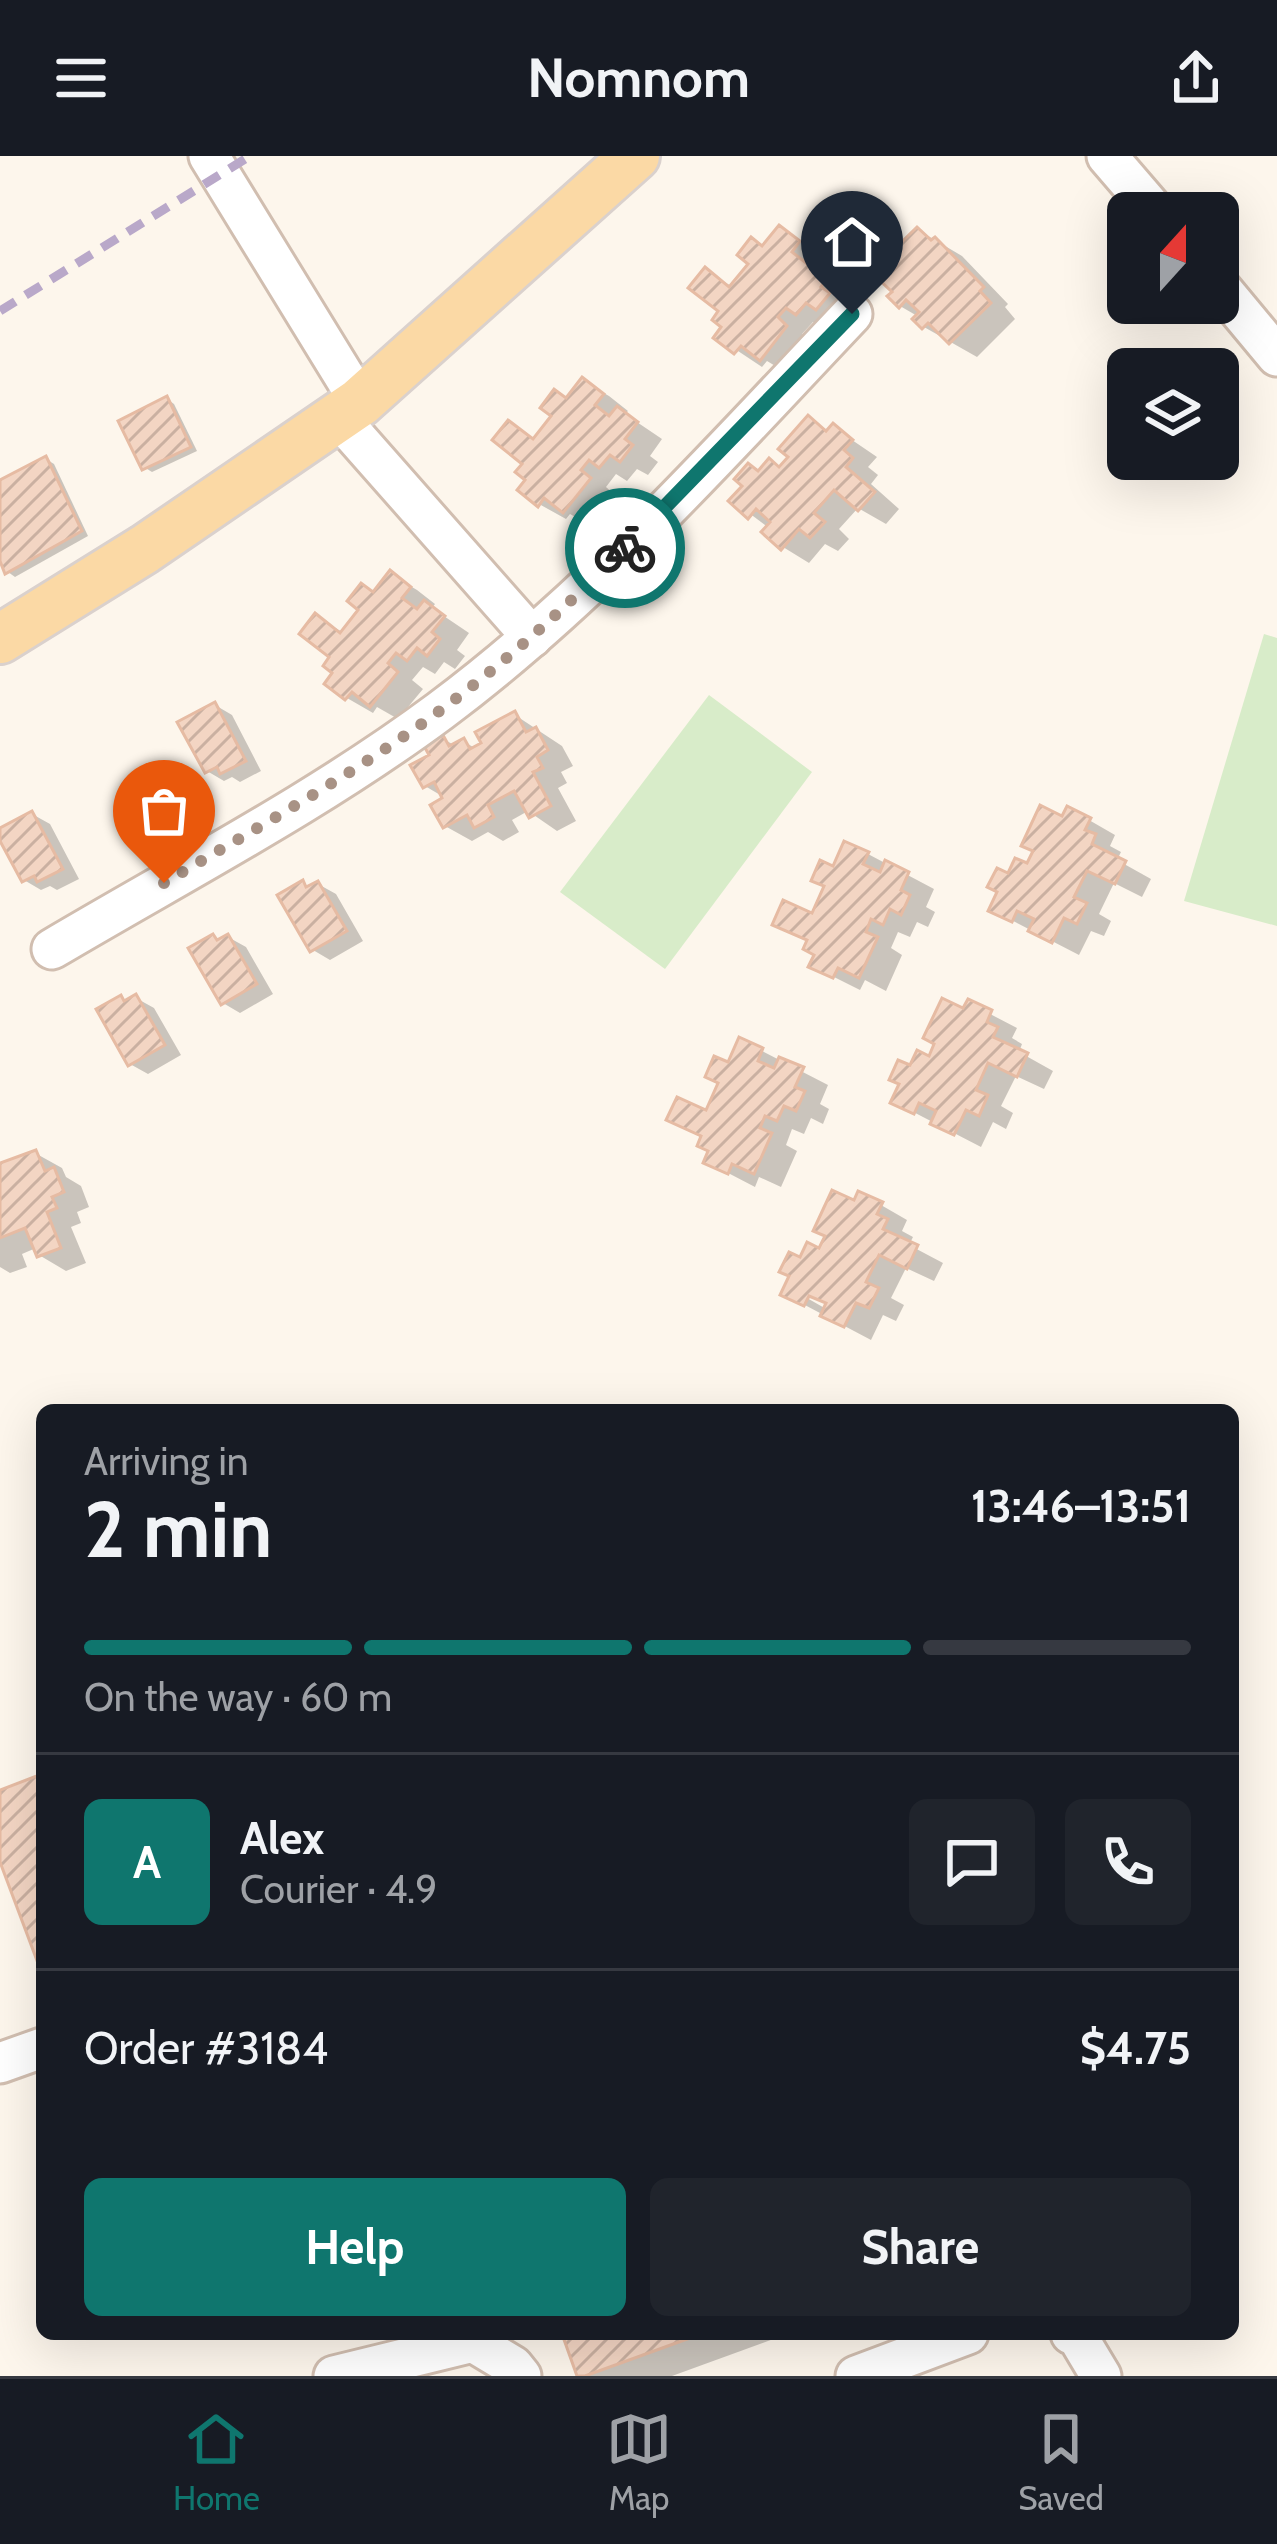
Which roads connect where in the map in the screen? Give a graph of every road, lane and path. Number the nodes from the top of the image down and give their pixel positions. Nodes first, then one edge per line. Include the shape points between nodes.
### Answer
1 (208, 156) edge
2 (635, 156) edge
3 (1107, 156) edge
4 (1138, 192) edge
5 (1239, 310) edge
6 (852, 314) dead end
7 (1277, 356) edge
8 (349, 410) junction
9 (532, 637) junction
10 (0, 639) edge
11 (52, 949) dead end
12 (36, 2050) edge
13 (0, 2063) edge
14 (952, 2340) edge
15 (1079, 2340) edge
16 (342, 2360) edge
17 (520, 2376) edge
18 (856, 2376) edge
19 (1101, 2376) edge

1 - 8 street
2 - 8 main road
3 - 4 street
5 - 7 street
6 - 9 street
8 - 9 street
8 - 10 main road
9 - 11 street via 349,773
12 - 13 street
14 - 18 street
15 - 19 street
16 - 17 street via 473,2342

